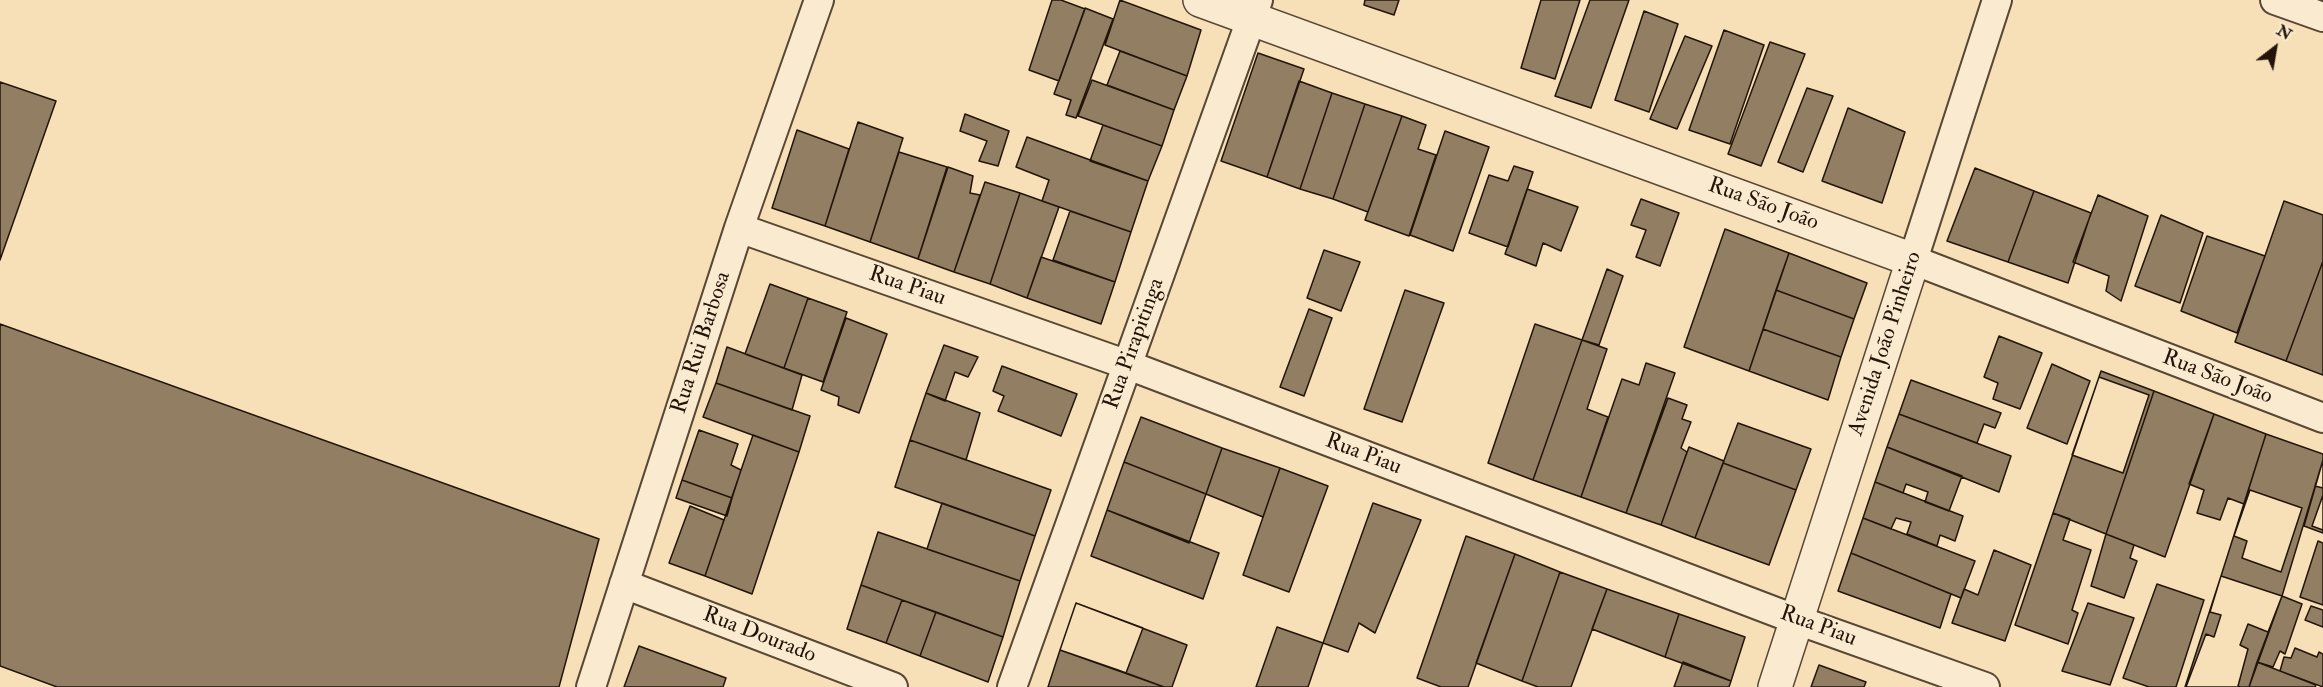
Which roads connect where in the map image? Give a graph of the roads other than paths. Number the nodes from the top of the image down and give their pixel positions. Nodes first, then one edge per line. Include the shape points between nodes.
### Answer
1 (819, 0) edge
2 (1200, 0) edge
3 (1997, 0) edge
4 (2275, 0) edge
5 (1255, 9) edge
6 (2323, 17) edge
7 (739, 228) junction
8 (1913, 260) junction
9 (1128, 365) junction
10 (2323, 418) edge
11 (624, 584) junction
12 (1797, 620) junction
13 (591, 687) edge
14 (893, 687) edge
15 (1012, 687) edge
16 (1774, 687) edge
17 (1986, 687) edge

1 - 7 street, Rua Rui Barbosa
2 - 5 street, Rua São João
3 - 8 street, Avenida João Pinheiro
4 - 6 street
5 - 8 street, Rua São João
5 - 9 street, Rua Pirapitinga
7 - 9 street, Rua Piau
7 - 11 street, Rua Rui Barbosa
8 - 10 street, Rua São João
8 - 12 street, Avenida João Pinheiro
9 - 12 street, Rua Piau
9 - 15 street, Rua Pirapitinga
11 - 13 street, Rua Rui Barbosa
11 - 14 street, Rua Dourado
12 - 16 street, Avenida João Pinheiro
12 - 17 street, Rua Piau

